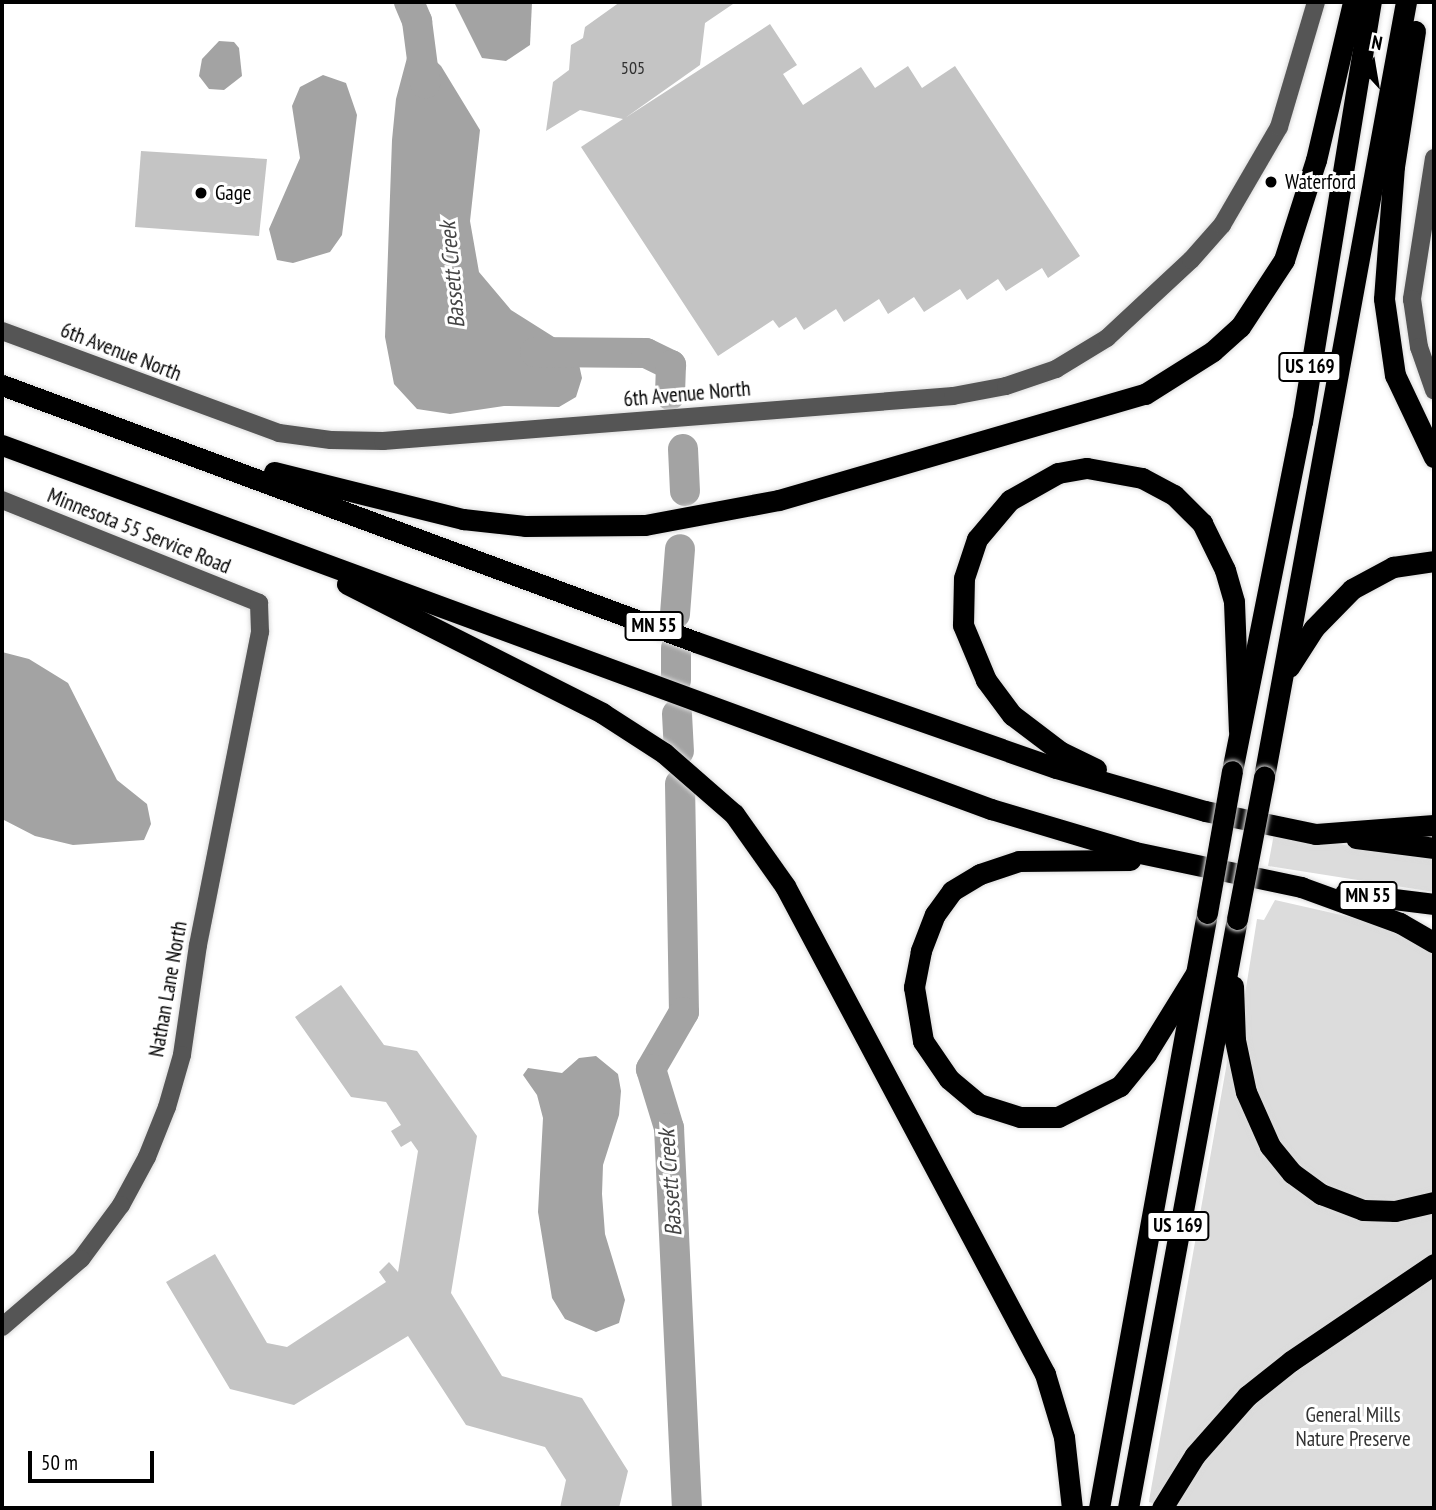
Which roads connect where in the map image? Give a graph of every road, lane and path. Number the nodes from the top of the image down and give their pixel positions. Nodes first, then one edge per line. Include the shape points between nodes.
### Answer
1 (1316, 2) edge
2 (1353, 2) edge
3 (1371, 2) edge
4 (1406, 2) edge
5 (1416, 2) edge
6 (1434, 158) edge
7 (2, 331) edge
8 (2, 385) edge
9 (1433, 387) edge
10 (2, 445) edge
11 (176, 449) junction
12 (1434, 457) edge
13 (2, 500) edge
14 (297, 554) junction
15 (1434, 561) edge
16 (258, 603) joint
17 (1284, 675) junction
18 (1239, 731) junction
19 (1165, 801) junction
20 (1434, 825) edge
21 (1316, 834) junction
22 (1434, 848) edge
23 (1194, 865) junction
24 (1301, 887) junction
25 (1434, 904) edge
26 (1434, 943) edge
27 (1232, 945) junction
28 (1196, 972) junction
29 (1434, 1202) edge
30 (1434, 1264) edge
31 (2, 1327) edge
32 (1072, 1508) edge
33 (1098, 1508) edge
34 (1128, 1508) edge
35 (1162, 1508) edge

1 - 7 street, 6th Avenue North via 1279,127 1222,225 1107,338 1056,369 1006,386 953,396 383,441 331,440 266,429
2 - 11 highway via 1316,160 1284,260 1240,327 1213,351 1145,394 779,500 645,525 525,526 463,519
3 - 18 highway, US 169 via 1302,422
4 - 17 highway, US 169
5 - 12 highway via 1394,166 1384,299 1395,375
6 - 9 street via 1412,299 1419,347
8 - 11 highway, MN 55
10 - 14 highway, MN 55
11 - 19 highway, MN 55 via 876,707
13 - 16 street, Minnesota 55 Service Road
14 - 23 highway, MN 55 via 991,810
14 - 32 highway via 413,621 602,713 664,753 734,814 785,886 1045,1374 1067,1451
15 - 17 highway via 1393,567 1352,589 1314,628
16 - 31 street, Nathan Lane North via 260,632 195,958 182,1055 167,1107 121,1205 81,1259
17 - 27 highway, US 169, bridge
18 - 19 highway via 1230,586 1202,523 1183,502 1142,478 1087,468 1045,477 998,511 977,539 964,578 964,625 986,680 1012,715 1061,752
18 - 28 highway, US 169, bridge
19 - 21 highway, MN 55
20 - 21 highway
21 - 22 highway, MN 55
23 - 24 highway, MN 55
23 - 28 highway via 1041,858 972,877 952,891 930,924 914,987 923,1041 964,1092 979,1104 1020,1117 1058,1117 1120,1086 1146,1054
24 - 25 highway, MN 55
24 - 26 highway via 1400,923
27 - 29 highway via 1235,1040 1241,1074 1257,1121 1281,1160 1305,1184 1348,1206 1395,1211
27 - 34 highway, US 169
28 - 33 highway, US 169
30 - 35 highway via 1247,1396 1195,1455

